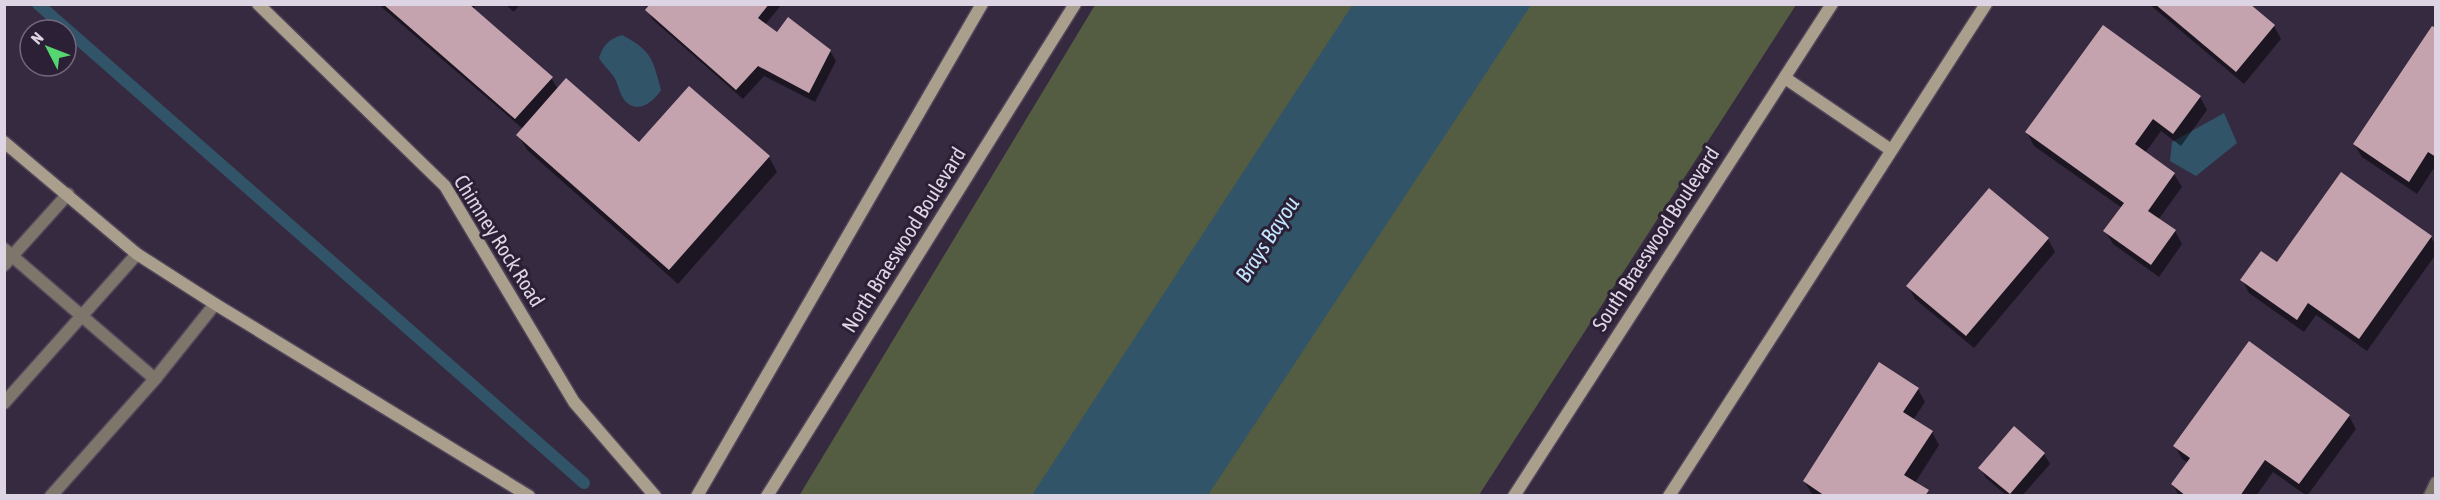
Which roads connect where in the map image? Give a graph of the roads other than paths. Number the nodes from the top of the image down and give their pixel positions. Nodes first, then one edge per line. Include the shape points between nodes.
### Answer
1 (258, 4) edge
2 (982, 4) edge
3 (1075, 4) edge
4 (1832, 4) edge
5 (1986, 4) edge
6 (1785, 78) junction
7 (4, 142) edge
8 (1891, 150) junction
9 (68, 194) junction
10 (137, 254) junction
11 (7, 257) edge
12 (215, 304) junction
13 (83, 317) junction
14 (155, 379) junction
15 (4, 403) edge
16 (2436, 483) edge
17 (51, 495) edge
18 (529, 495) edge
19 (655, 495) edge
20 (698, 495) edge
21 (767, 495) edge
22 (1514, 495) edge
23 (1669, 495) edge
24 (2430, 495) edge

1 - 19 main road, Chimney Rock Road via 446,186 574,402
2 - 20 main road
3 - 21 main road, North Braeswood Boulevard
4 - 6 main road, South Braeswood Boulevard
5 - 8 main road
6 - 8 main road
6 - 22 main road, South Braeswood Boulevard
7 - 9 main road
8 - 23 main road
9 - 10 main road
9 - 11 street
10 - 12 main road
10 - 13 street
11 - 13 street
12 - 14 street
12 - 18 main road
13 - 14 street
13 - 15 street
14 - 17 street
16 - 24 street

